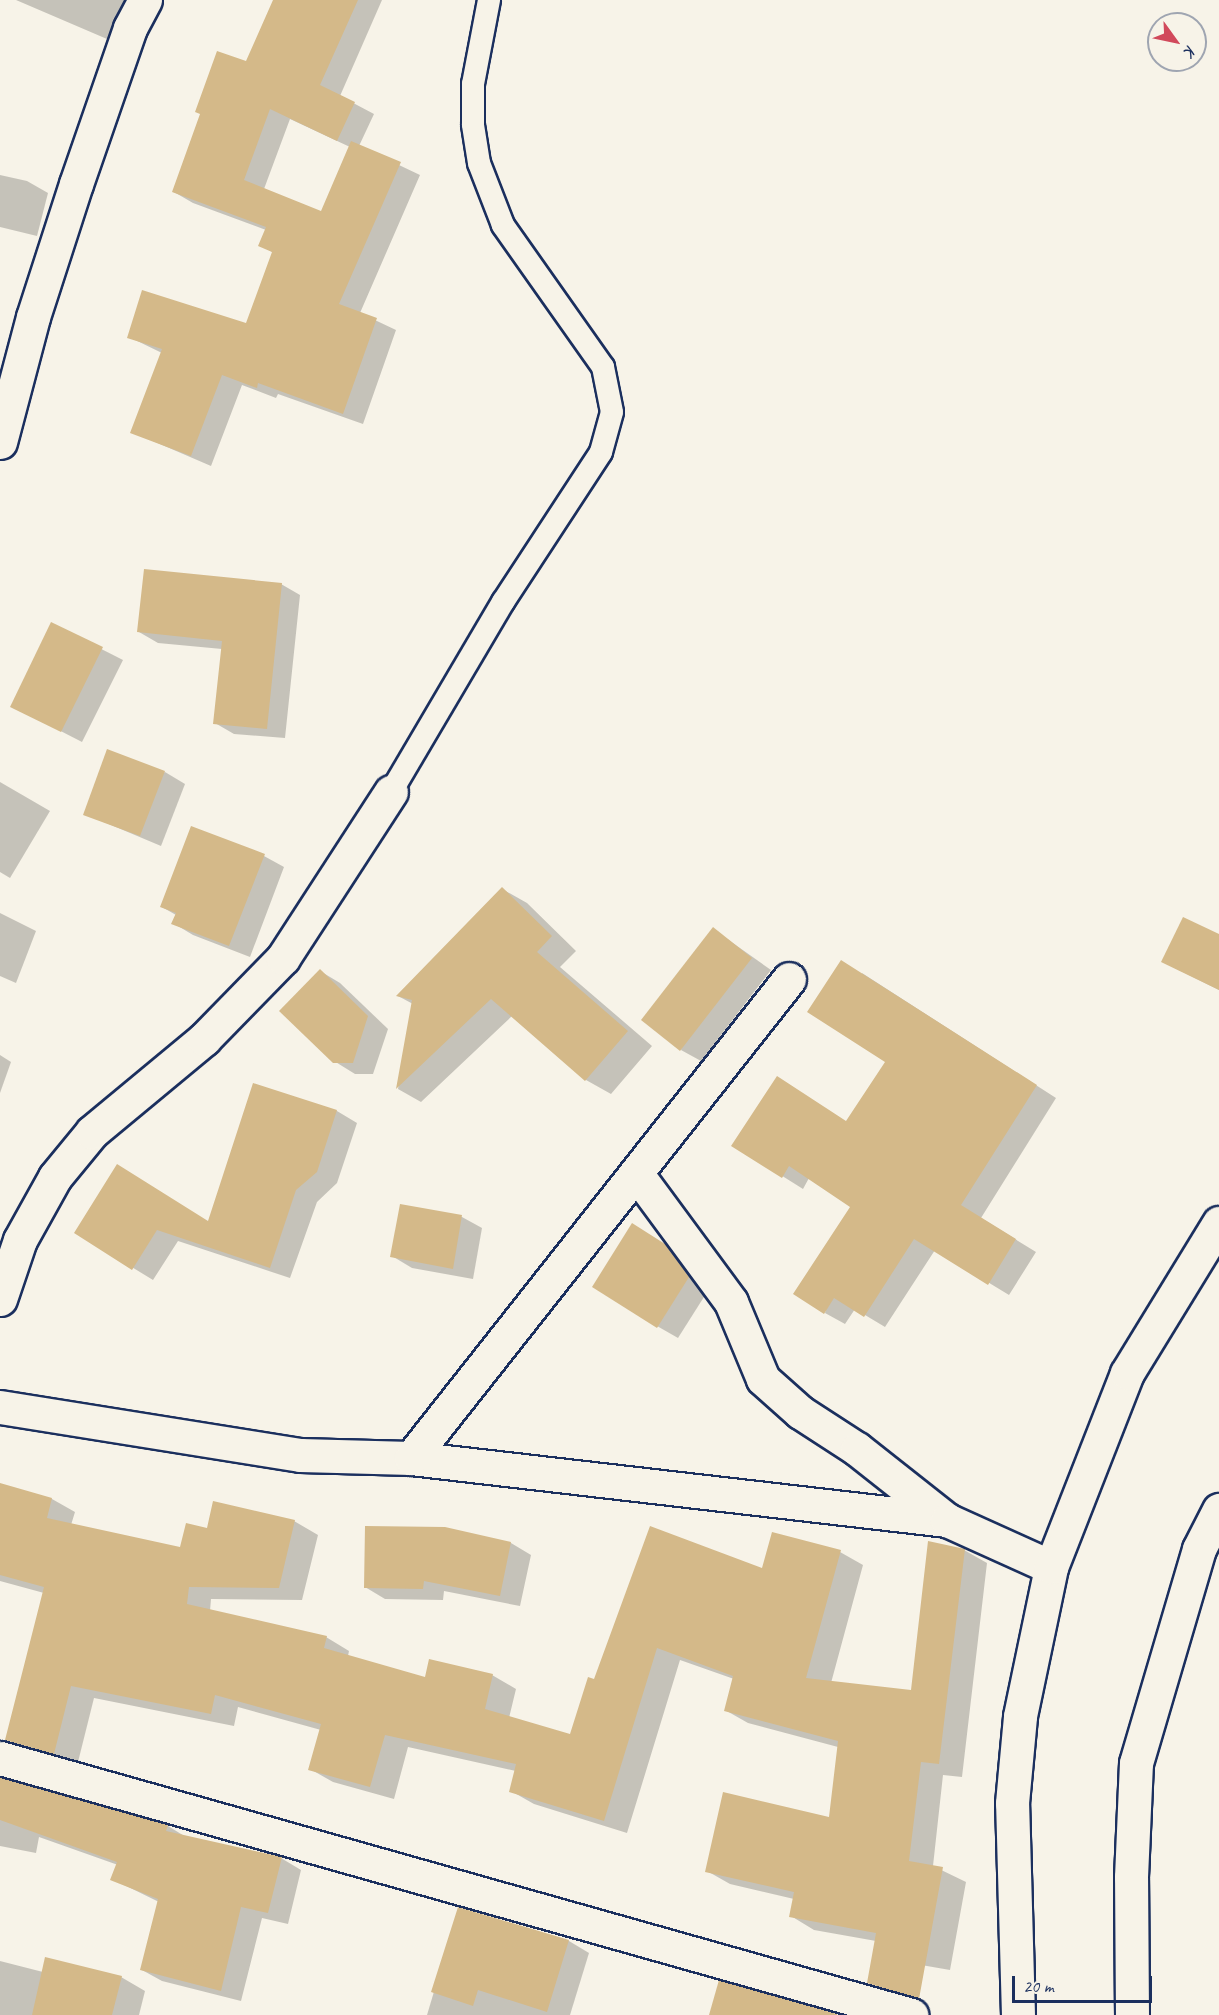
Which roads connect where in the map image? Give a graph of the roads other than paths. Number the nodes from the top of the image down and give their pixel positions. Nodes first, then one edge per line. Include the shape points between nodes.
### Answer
1 (145, 0) edge
2 (489, 0) edge
3 (0, 442) edge
4 (391, 792) joint
5 (789, 979) dead end
6 (636, 1173) junction
7 (1219, 1223) edge
8 (0, 1299) edge
9 (0, 1407) edge
10 (411, 1458) junction
11 (1219, 1510) edge
12 (947, 1520) junction
13 (1051, 1567) junction
14 (0, 1758) edge
15 (911, 2015) edge
16 (1018, 2015) edge
17 (1132, 2015) edge

1 - 3 street via 130,28 76,184 33,317
2 - 4 lane via 472,84 472,124 479,164 503,225 603,367 612,412 601,452 503,602
4 - 8 street via 284,958 204,1039 92,1132 55,1177 20,1240
5 - 6 street
6 - 10 street
6 - 12 street via 731,1302 763,1379 800,1412 857,1449
7 - 13 street via 1127,1373
9 - 10 street via 300,1455
10 - 12 street
11 - 17 street via 1199,1549 1136,1763 1131,1877
12 - 13 street
13 - 16 street via 1020,1716 1012,1803
14 - 15 street

